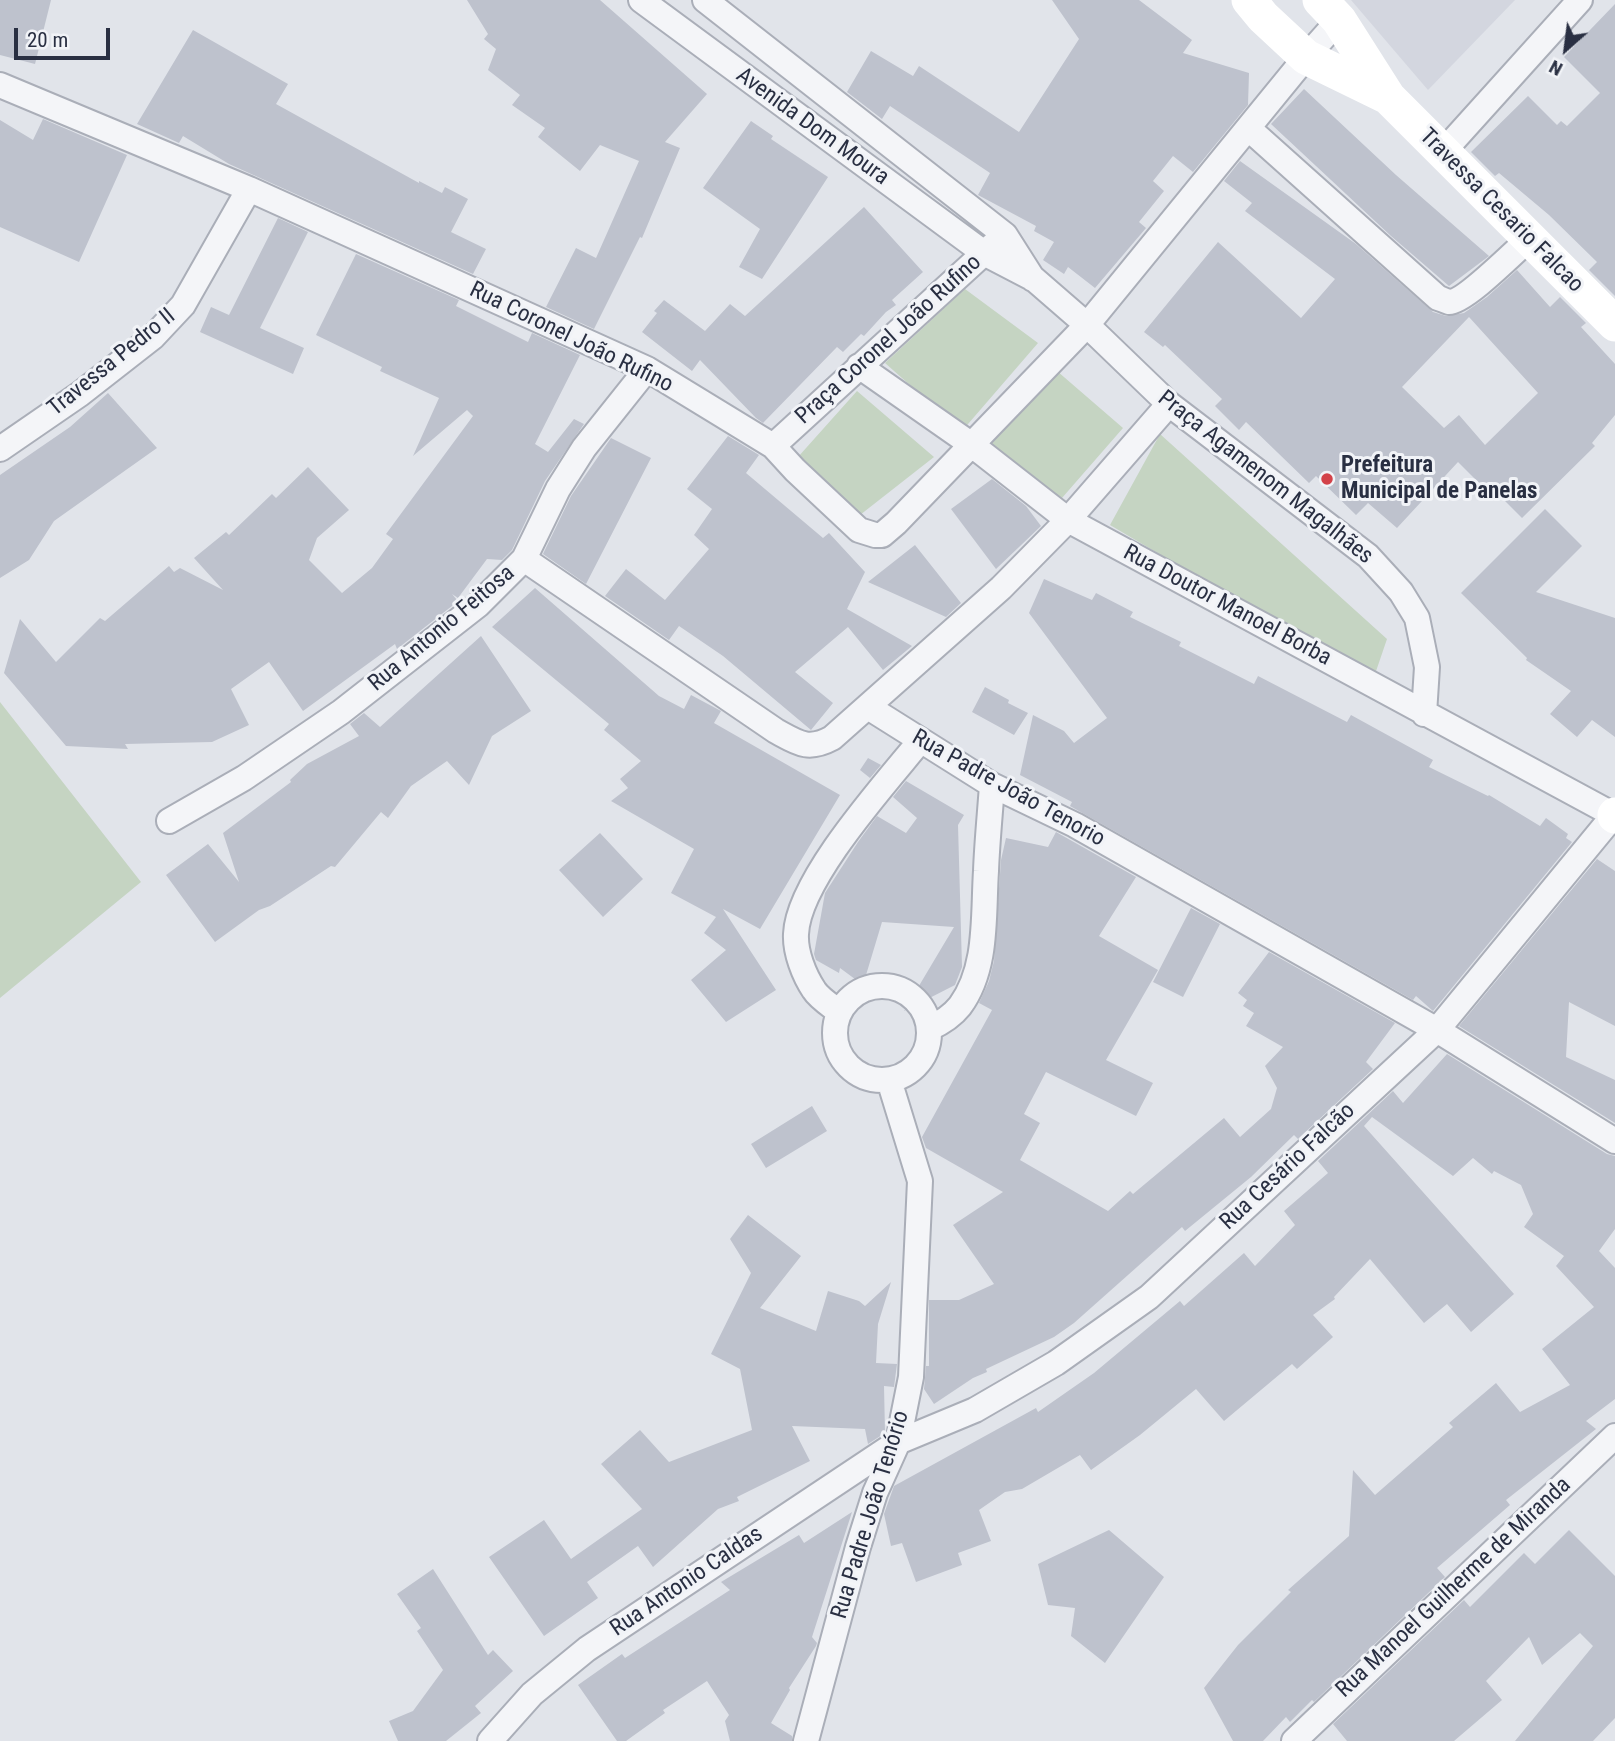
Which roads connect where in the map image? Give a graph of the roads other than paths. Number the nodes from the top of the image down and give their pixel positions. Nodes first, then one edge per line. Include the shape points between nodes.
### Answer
1 (641, 0) edge
2 (705, 0) edge
3 (1249, 0) edge
4 (1580, 0) edge
5 (1329, 10) edge
6 (736, 24) junction
7 (712, 53) junction
8 (1306, 57) junction
9 (0, 85) edge
10 (1388, 97) junction
11 (1248, 128) junction
12 (1442, 153) junction
13 (249, 189) junction
14 (1004, 234) junction
15 (1529, 239) junction
16 (984, 253) junction
17 (1034, 279) junction
18 (1615, 324) edge
19 (1087, 325) junction
20 (859, 366) junction
21 (647, 369) junction
22 (1169, 404) junction
23 (972, 445) junction
24 (773, 446) junction
25 (0, 449) edge
26 (1068, 520) junction
27 (524, 559) junction
28 (867, 707) junction
29 (1424, 713) junction
30 (920, 741) junction
31 (992, 785) junction
32 (1615, 815) edge
33 (169, 821) dead end
34 (838, 1011) junction
35 (930, 1028) junction
36 (1437, 1030) junction
37 (889, 1080) junction
38 (1615, 1141) edge
39 (1615, 1436) edge
40 (898, 1442) junction
41 (1303, 1738) edge
42 (490, 1741) edge
43 (806, 1741) edge

1 - 7 street, Avenida Dom Moura
2 - 6 street, Avenida Dom Moura
3 - 8 street, Travessa Cesario Falcao
4 - 12 street
5 - 8 street, Rua Coronel João Rufino
5 - 10 street, Travessa Cesario Falcao
6 - 7 street
6 - 14 street, Avenida Dom Moura
7 - 16 street, Avenida Dom Moura
8 - 10 street, Travessa Cesario Falcao
8 - 11 street, Rua Coronel João Rufino
9 - 13 street, Rua Coronel João Rufino
10 - 12 street, Travessa Cesario Falcao
11 - 15 street via 1438,298 1459,299
11 - 19 street, Rua Coronel João Rufino
12 - 15 street, Travessa Cesario Falcao
13 - 21 street, Rua Coronel João Rufino
13 - 25 street, Travessa Pedro II via 176,313 153,337 80,394
14 - 16 street, Praça Coronel João Rufino
14 - 17 street, Praça Agamenom Magalhães
15 - 18 street, Travessa Cesario Falcao
16 - 17 street, Praça Agamenom Magalhães
16 - 20 street, Praça Coronel João Rufino
17 - 19 street, Praça Agamenom Magalhães
19 - 22 street, Praça Agamenom Magalhães
19 - 23 street, Rua Coronel João Rufino
20 - 23 street, Rua Doutor Manoel Borba
20 - 24 street, Praça Coronel João Rufino
21 - 24 street, Rua Coronel João Rufino
21 - 27 street, Rua Antonio Feitosa via 584,448
22 - 26 street
22 - 29 street, Praça Agamenom Magalhães via 1368,556 1401,592 1417,618 1427,667
23 - 24 street, Rua Coronel João Rufino via 896,523 876,536 859,530
23 - 26 street, Rua Doutor Manoel Borba
26 - 28 street via 1001,588
26 - 29 street, Rua Doutor Manoel Borba
27 - 28 street via 802,745 819,745 832,738
27 - 33 street, Rua Antonio Feitosa via 478,605 341,712 244,778
28 - 30 street, Rua Padre João Tenorio
29 - 32 street, Rua Doutor Manoel Borba
30 - 31 street, Rua Padre João Tenorio
30 - 34 street via 856,818 803,902 796,934 800,961 815,992
31 - 35 street via 978,967 959,1008
31 - 36 street, Rua Padre João Tenorio via 1075,825
32 - 36 street, Rua Cesário Falcão
34 - 35 street via 860,989 890,985 917,1000
34 - 37 street via 833,1037 843,1061 863,1077
35 - 37 street via 926,1052 911,1071
36 - 38 street, Rua Padre João Tenorio
36 - 40 street, Rua Cesário Falcão via 1149,1297 1056,1363 975,1410
37 - 40 street, Rua Padre João Tenório via 920,1181 911,1377
39 - 41 street, Rua Manoel Guilherme de Miranda
40 - 42 street, Rua Antonio Caldas via 587,1649 533,1694
40 - 43 street, Rua Padre João Tenório via 858,1547

